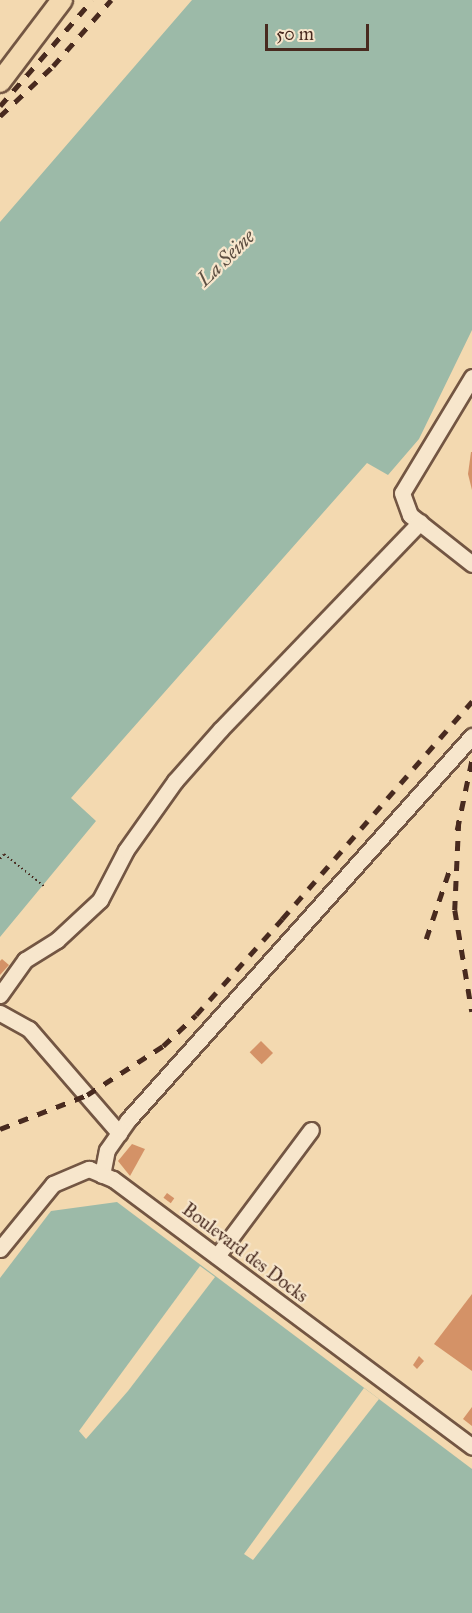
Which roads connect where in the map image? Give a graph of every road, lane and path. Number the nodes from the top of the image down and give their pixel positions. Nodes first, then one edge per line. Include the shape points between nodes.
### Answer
1 (62, 0) edge
2 (0, 82) edge
3 (472, 377) edge
4 (420, 522) junction
5 (472, 564) edge
6 (472, 736) edge
7 (0, 859) edge
8 (45, 887) dead end
9 (0, 995) edge
10 (0, 1013) edge
11 (311, 1130) dead end
12 (119, 1133) junction
13 (102, 1175) junction
14 (0, 1249) edge
15 (217, 1256) junction
16 (472, 1447) edge

1 - 2 main road
3 - 4 street via 402,493 410,515
4 - 5 street
4 - 9 street via 190,763 126,850 100,900 57,940 25,960
6 - 12 street
7 - 8 path via 4,854
10 - 12 street via 29,1029
11 - 15 street
12 - 13 street via 107,1150
13 - 14 street via 89,1169 53,1184
13 - 15 street, Boulevard des Docks
15 - 16 street, Boulevard des Docks

